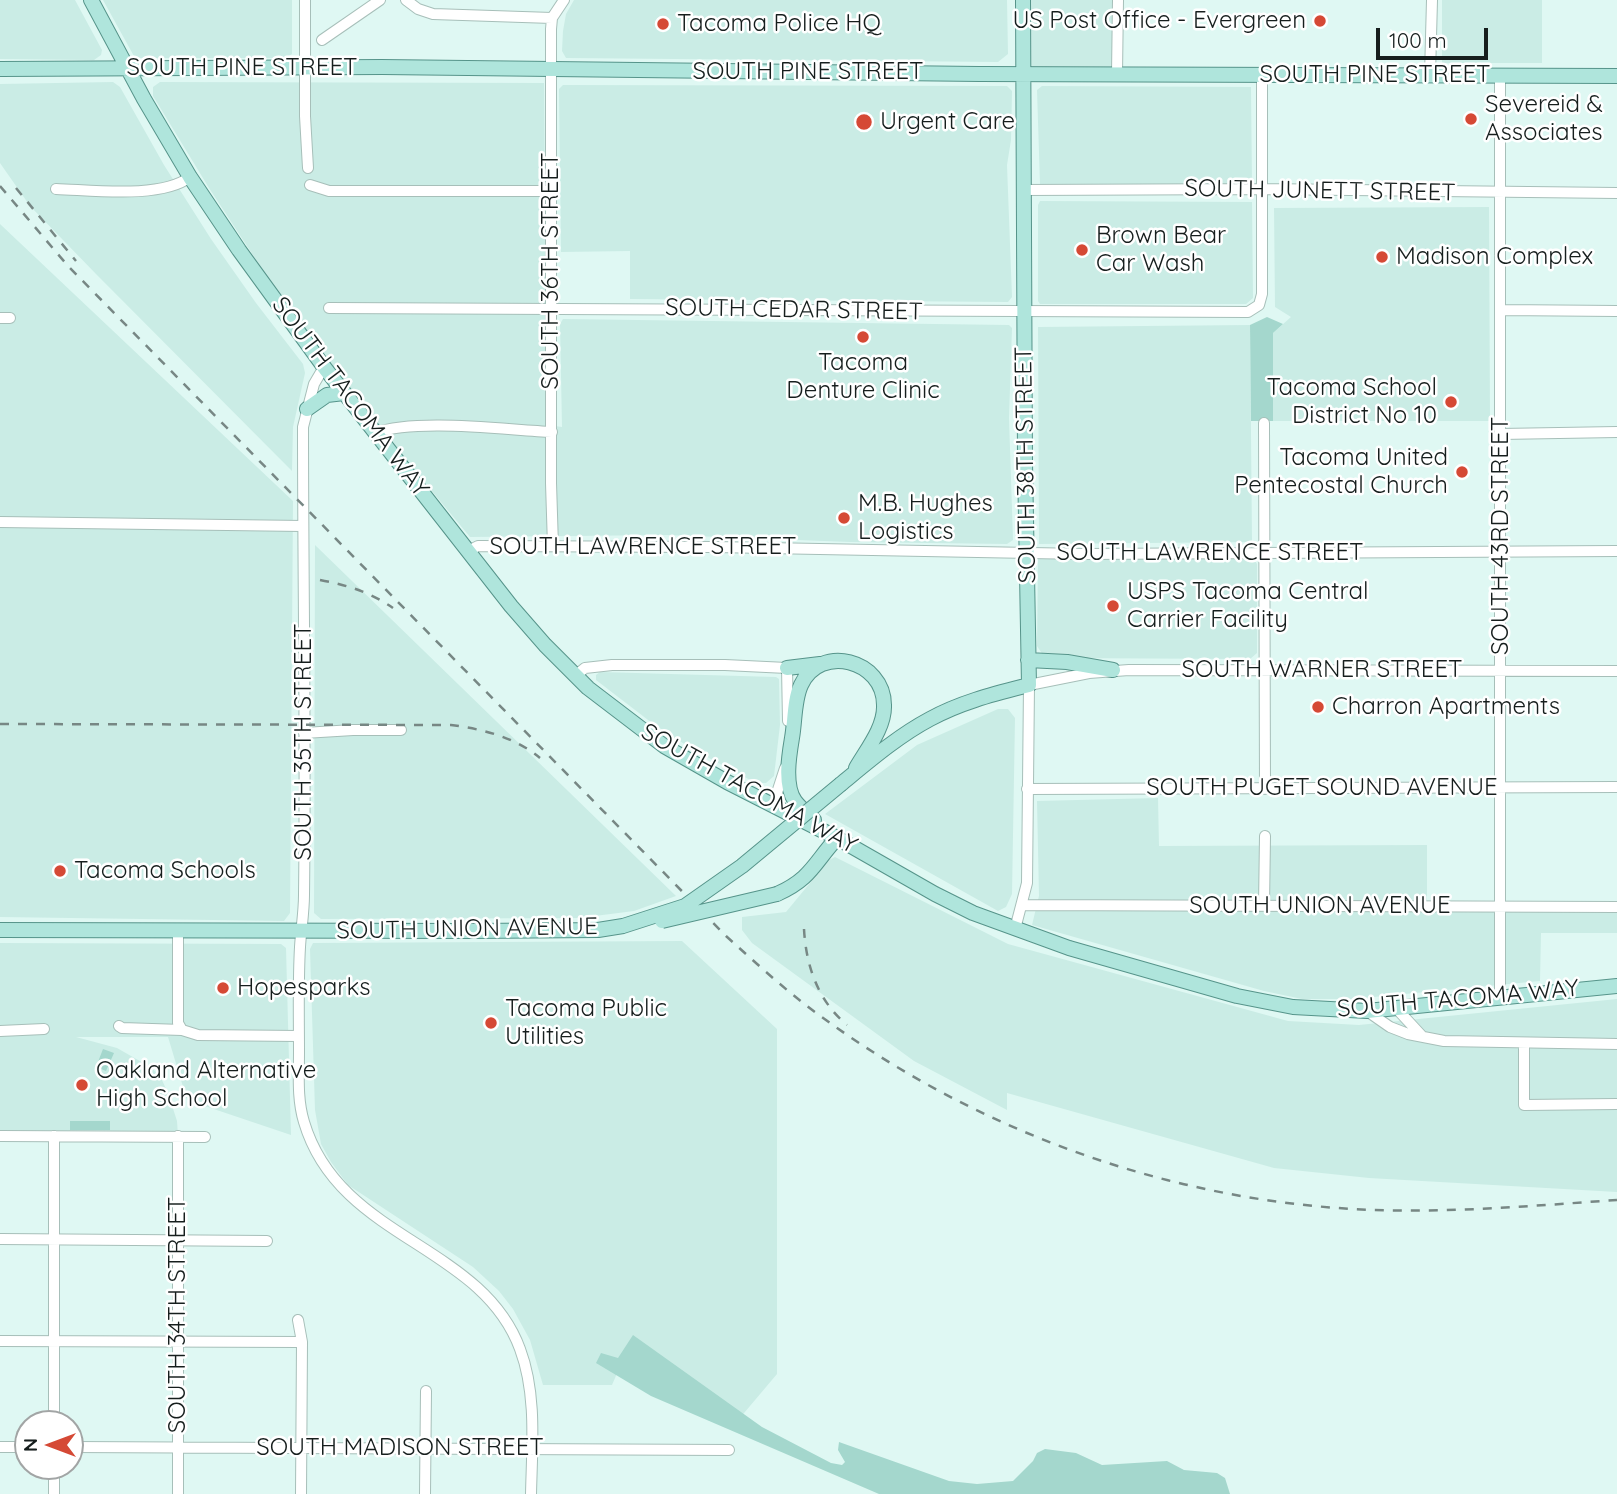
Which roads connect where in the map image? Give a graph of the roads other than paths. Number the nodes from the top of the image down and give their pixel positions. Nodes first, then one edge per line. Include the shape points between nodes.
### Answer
1 (91, 0) edge
2 (304, 0) edge
3 (380, 0) edge
4 (407, 0) edge
5 (564, 0) edge
6 (1023, 0) edge
7 (1118, 0) edge
8 (1432, 0) edge
9 (552, 18) junction
10 (322, 40) dead end
11 (127, 68) junction
12 (304, 68) junction
13 (0, 69) edge
14 (551, 70) junction
15 (1024, 74) junction
16 (1117, 74) junction
17 (1262, 74) junction
18 (1430, 75) junction
19 (1500, 75) junction
20 (1617, 76) edge
21 (308, 168) dead end
22 (190, 177) junction
23 (310, 185) dead end
24 (56, 189) dead end
25 (1262, 189) junction
26 (1023, 190) junction
27 (552, 191) junction
28 (1499, 193) junction
29 (1617, 193) edge
30 (329, 308) dead end
31 (551, 309) junction
32 (1500, 310) junction
33 (1617, 311) edge
34 (1024, 312) junction
35 (324, 367) junction
36 (344, 393) junction
37 (307, 409) junction
38 (1264, 423) dead end
39 (552, 432) junction
40 (1617, 432) edge
41 (375, 433) junction
42 (1500, 433) junction
43 (0, 522) edge
44 (303, 526) junction
45 (553, 547) junction
46 (468, 551) junction
47 (1617, 551) edge
48 (1501, 552) junction
49 (1026, 553) junction
50 (1263, 553) junction
51 (1028, 660) junction
52 (821, 664) junction
53 (787, 668) junction
54 (1265, 669) junction
55 (1113, 670) junction
56 (1501, 671) junction
57 (1617, 671) edge
58 (575, 676) junction
59 (1028, 685) junction
60 (401, 730) dead end
61 (304, 733) junction
62 (789, 756) junction
63 (846, 779) junction
64 (1617, 787) edge
65 (1501, 788) junction
66 (1027, 789) junction
67 (1265, 789) junction
68 (773, 805) junction
69 (830, 834) junction
70 (1265, 836) dead end
71 (1023, 905) junction
72 (1264, 906) junction
73 (1500, 907) junction
74 (1617, 907) edge
75 (623, 926) junction
76 (1015, 929) junction
77 (0, 930) edge
78 (178, 931) junction
79 (302, 931) junction
80 (1617, 986) edge
81 (1500, 998) junction
82 (1396, 1008) junction
83 (1367, 1011) junction
84 (119, 1026) dead end
85 (44, 1029) dead end
86 (182, 1030) junction
87 (0, 1031) edge
88 (298, 1035) junction
89 (1420, 1035) junction
90 (1524, 1043) junction
91 (1617, 1044) edge
92 (1617, 1104) edge
93 (0, 1136) edge
94 (54, 1136) junction
95 (178, 1136) junction
96 (205, 1136) dead end
97 (0, 1239) edge
98 (54, 1239) junction
99 (179, 1240) junction
100 (267, 1241) dead end
101 (298, 1320) dead end
102 (0, 1341) edge
103 (54, 1341) junction
104 (178, 1342) junction
105 (302, 1342) junction
106 (426, 1391) dead end
107 (54, 1410) edge
108 (84, 1447) edge
109 (178, 1447) junction
110 (301, 1448) junction
111 (425, 1448) junction
112 (532, 1448) junction
113 (729, 1450) dead end
114 (178, 1494) edge
115 (301, 1494) edge
116 (425, 1494) edge
117 (531, 1494) edge

1 - 11 main road, SOUTH TACOMA WAY
2 - 12 street
3 - 10 street
4 - 9 street via 433,14
5 - 9 street
6 - 15 main road, SOUTH 38TH STREET
7 - 16 street
8 - 18 street
9 - 14 street, SOUTH 36TH STREET
11 - 12 main road, SOUTH PINE STREET
11 - 13 main road, SOUTH PINE STREET
11 - 22 main road, SOUTH TACOMA WAY
12 - 14 main road, SOUTH PINE STREET
12 - 21 street
14 - 15 main road, SOUTH PINE STREET
14 - 27 street, SOUTH 36TH STREET
15 - 16 main road, SOUTH PINE STREET
15 - 26 main road, SOUTH 38TH STREET
16 - 17 main road, SOUTH PINE STREET
17 - 18 main road, SOUTH PINE STREET
17 - 25 street
18 - 19 main road, SOUTH PINE STREET
19 - 20 main road, SOUTH PINE STREET
19 - 28 street, SOUTH 43RD STREET
22 - 24 street via 152,191
22 - 35 main road, SOUTH TACOMA WAY
23 - 27 street via 329,191
25 - 26 street, SOUTH JUNETT STREET
25 - 28 street, SOUTH JUNETT STREET
25 - 34 street, SOUTH CEDAR STREET via 1262,293 1257,307 1248,312
26 - 34 main road, SOUTH 38TH STREET
27 - 31 street, SOUTH 36TH STREET
28 - 29 street, SOUTH JUNETT STREET
28 - 32 street, SOUTH 43RD STREET
30 - 31 street, SOUTH CEDAR STREET
31 - 34 street, SOUTH CEDAR STREET
31 - 39 street, SOUTH 36TH STREET
32 - 33 street
32 - 42 street, SOUTH 43RD STREET
34 - 49 main road, SOUTH 38TH STREET
35 - 36 main road, SOUTH TACOMA WAY
35 - 37 street, SOUTH 35TH STREET
36 - 37 main road via 327,395
36 - 41 main road, SOUTH TACOMA WAY
37 - 44 street, SOUTH 35TH STREET
38 - 50 street
39 - 41 street via 424,426
39 - 45 street, SOUTH 36TH STREET
40 - 42 street
41 - 46 main road, SOUTH TACOMA WAY
42 - 48 street, SOUTH 43RD STREET
43 - 44 street
44 - 61 street, SOUTH 35TH STREET
45 - 46 street, SOUTH LAWRENCE STREET via 478,545
45 - 49 street, SOUTH LAWRENCE STREET
46 - 58 main road, SOUTH TACOMA WAY via 522,620
47 - 48 street, SOUTH LAWRENCE STREET
48 - 50 street, SOUTH LAWRENCE STREET
48 - 56 street, SOUTH 43RD STREET
49 - 50 street, SOUTH LAWRENCE STREET
49 - 51 main road, SOUTH 38TH STREET
50 - 54 street
51 - 55 main road
51 - 59 main road, SOUTH 38TH STREET
52 - 53 main road
52 - 62 main road via 801,685
52 - 63 main road via 839,660 860,665 881,688 882,719
53 - 58 street via 612,665 585,668
53 - 62 street
54 - 55 street, SOUTH WARNER STREET
54 - 56 street, SOUTH WARNER STREET
54 - 67 street
55 - 59 street, SOUTH WARNER STREET
56 - 57 street, SOUTH WARNER STREET
56 - 65 street, SOUTH 43RD STREET
58 - 68 main road, SOUTH TACOMA WAY via 664,746
59 - 63 main road, SOUTH UNION AVENUE via 980,697 928,720
59 - 66 street, SOUTH 38TH STREET
60 - 61 street
61 - 79 street, SOUTH 35TH STREET
62 - 68 street
62 - 69 main road via 794,800
63 - 75 main road, SOUTH UNION AVENUE, bridge via 713,888 685,905
64 - 65 street, SOUTH PUGET SOUND AVENUE
65 - 67 street, SOUTH PUGET SOUND AVENUE
65 - 73 street, SOUTH 43RD STREET
66 - 67 street, SOUTH PUGET SOUND AVENUE
66 - 71 street, SOUTH 38TH STREET
68 - 69 main road, SOUTH TACOMA WAY
69 - 75 main road, bridge via 810,873 794,887 699,914
69 - 76 main road, SOUTH TACOMA WAY via 940,897
70 - 72 street
71 - 72 street, SOUTH UNION AVENUE
71 - 76 street, SOUTH 38TH STREET
72 - 73 street, SOUTH UNION AVENUE
73 - 74 street, SOUTH UNION AVENUE
73 - 81 street, SOUTH 43RD STREET
75 - 79 main road, SOUTH UNION AVENUE, bridge via 565,931
76 - 83 main road, SOUTH TACOMA WAY via 1237,996 1293,1007
77 - 78 main road, SOUTH UNION AVENUE
78 - 79 main road, SOUTH UNION AVENUE
78 - 86 street via 178,1023
79 - 88 street, SOUTH 35TH STREET
80 - 81 main road, SOUTH TACOMA WAY
81 - 82 main road, SOUTH TACOMA WAY
82 - 83 main road, SOUTH TACOMA WAY
82 - 89 street
83 - 89 street via 1390,1027
84 - 86 street
85 - 87 street
86 - 88 street via 198,1035
88 - 112 street, SOUTH 35TH STREET via 299,1096 317,1153 343,1189 469,1279 502,1314 528,1372
89 - 90 street via 1453,1042
90 - 91 street
90 - 92 street via 1524,1105
93 - 94 street
94 - 95 street
94 - 98 street
95 - 96 street
95 - 99 street, SOUTH 34TH STREET
97 - 98 street
98 - 99 street
98 - 103 street
99 - 100 street
99 - 104 street, SOUTH 34TH STREET
101 - 105 street
102 - 103 street
103 - 104 street
103 - 107 street
104 - 105 street
104 - 109 street, SOUTH 34TH STREET
105 - 110 street
106 - 111 street
108 - 109 street, SOUTH MADISON STREET
109 - 110 street, SOUTH MADISON STREET
109 - 114 street, SOUTH 34TH STREET
110 - 111 street, SOUTH MADISON STREET
110 - 115 street
111 - 112 street, SOUTH MADISON STREET
111 - 116 street
112 - 113 street, SOUTH MADISON STREET
112 - 117 street

